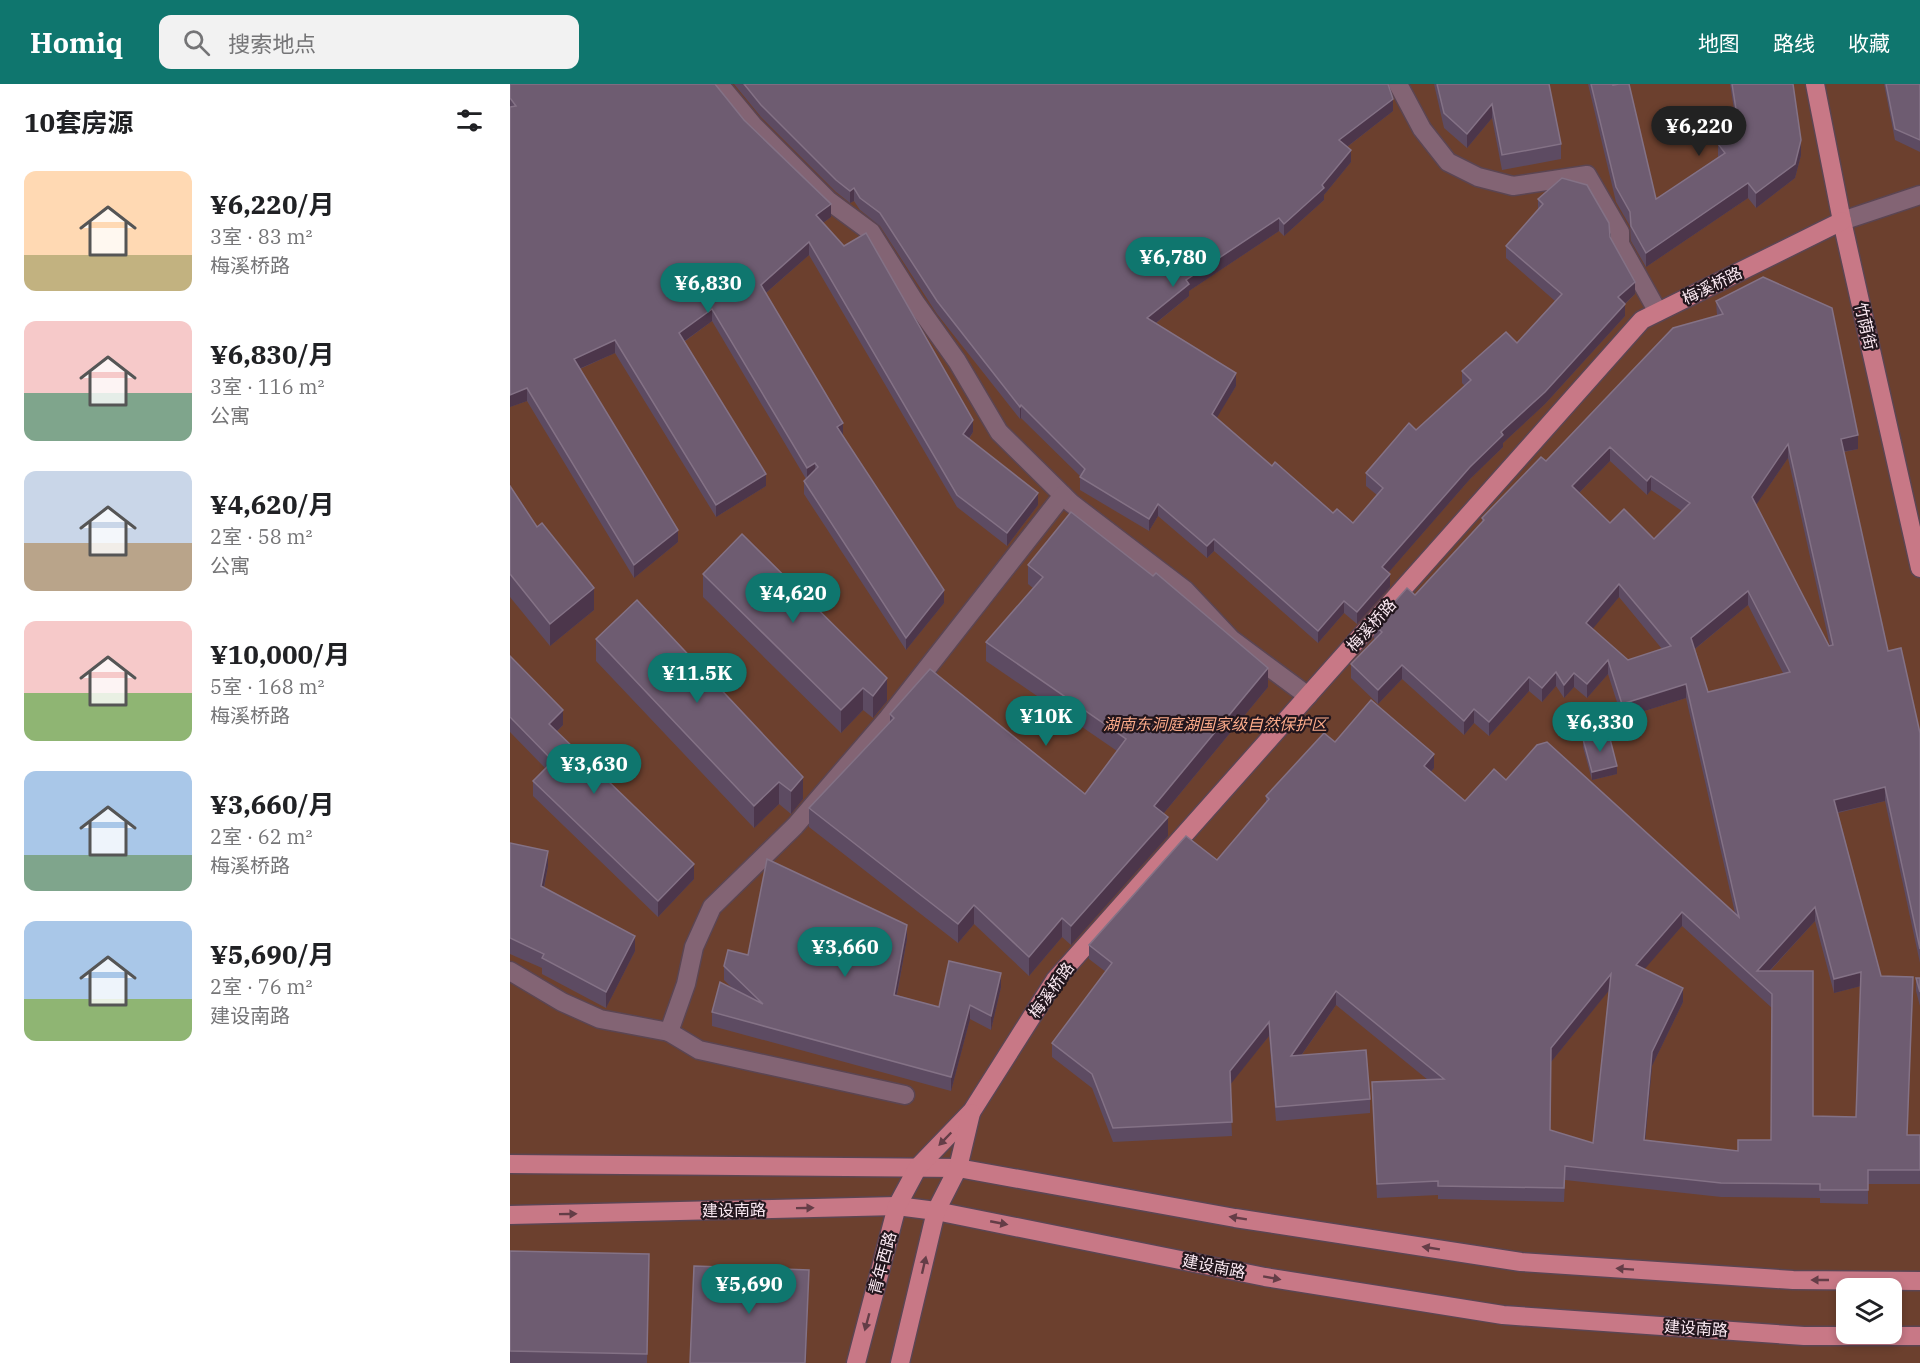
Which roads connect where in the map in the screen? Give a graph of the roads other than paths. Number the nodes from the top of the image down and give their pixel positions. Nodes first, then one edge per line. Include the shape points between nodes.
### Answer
1 (719, 84) edge
2 (1398, 84) edge
3 (1815, 84) edge
4 (1920, 195) edge
5 (1842, 221) junction
6 (1658, 312) junction
7 (1063, 495) junction
8 (1920, 568) edge
9 (1308, 696) junction
10 (510, 971) edge
11 (669, 1032) junction
12 (905, 1095) dead end
13 (972, 1111) junction
14 (510, 1164) edge
15 (918, 1167) junction
16 (958, 1168) junction
17 (897, 1206) junction
18 (936, 1210) junction
19 (510, 1215) edge
20 (1920, 1281) edge
21 (1920, 1336) edge
22 (856, 1363) edge
23 (900, 1363) edge

1 - 7 street via 753,125 829,201 871,232 999,432
2 - 6 street via 1422,129 1448,162 1478,177 1513,186 1587,175 1620,232 1620,244
3 - 5 main road, 竹荫街
4 - 5 street
5 - 6 main road, 梅溪桥路
5 - 8 main road, 竹荫街
6 - 9 main road, 梅溪桥路 via 1642,320
7 - 9 street via 1185,590 1231,639
7 - 11 street via 888,718 795,826 712,907 694,947
9 - 13 main road, 梅溪桥路 via 1055,980
10 - 11 street via 562,1002 600,1018
11 - 12 street via 699,1050
13 -> 15 main road, 青年西路
13 - 16 main road
14 - 15 main road
15 - 16 main road
15 - 17 main road, 青年西路
16 - 18 main road
20 -> 16 main road via 1793,1280 1521,1262 1235,1218
17 - 18 main road, 建设南路
19 -> 17 main road, 建设南路
17 -> 22 main road, 青年西路
18 -> 21 main road, 建设南路 via 1265,1277 1503,1315 1804,1336
23 -> 18 main road

